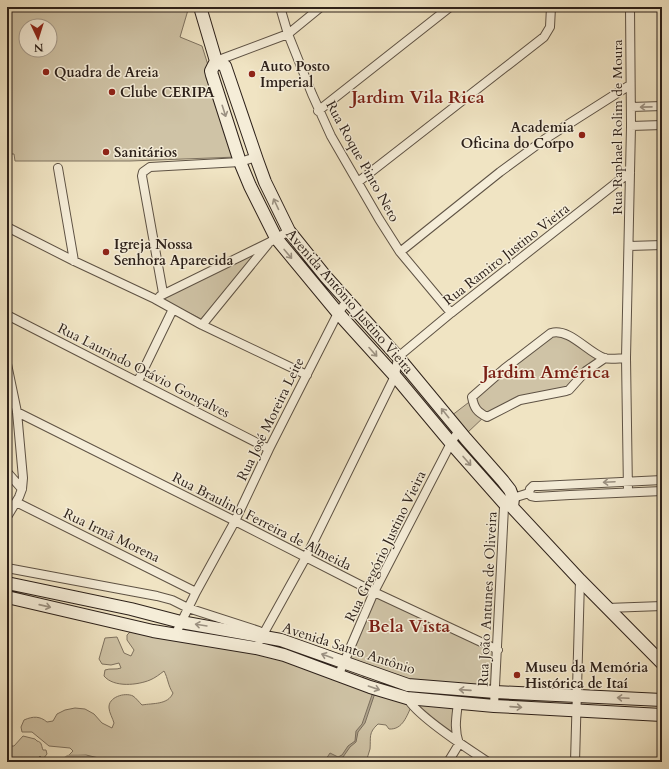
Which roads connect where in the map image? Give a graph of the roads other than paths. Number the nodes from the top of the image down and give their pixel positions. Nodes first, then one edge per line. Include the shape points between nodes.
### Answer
1 (200, 7) edge
2 (280, 7) edge
3 (321, 7) edge
4 (450, 7) edge
5 (551, 7) edge
6 (630, 7) edge
7 (288, 34) junction
8 (216, 61) junction
9 (630, 85) junction
10 (662, 106) edge
11 (631, 107) junction
12 (318, 111) junction
13 (662, 125) edge
14 (631, 126) junction
15 (256, 157) junction
16 (240, 162) junction
17 (58, 168) dead end
18 (630, 172) junction
19 (358, 182) junction
20 (7, 227) edge
21 (289, 231) junction
22 (273, 240) junction
23 (662, 245) edge
24 (629, 246) junction
25 (400, 252) junction
26 (74, 261) junction
27 (163, 293) junction
28 (155, 299) junction
29 (347, 301) junction
30 (173, 309) junction
31 (338, 313) junction
32 (451, 313) junction
33 (7, 315) edge
34 (202, 324) junction
35 (398, 357) junction
36 (605, 358) junction
37 (626, 358) junction
38 (7, 364) edge
39 (307, 375) junction
40 (395, 376) junction
41 (138, 382) junction
42 (17, 412) junction
43 (459, 430) junction
44 (451, 443) junction
45 (269, 449) junction
46 (7, 472) edge
47 (662, 480) edge
48 (628, 481) junction
49 (22, 489) junction
50 (662, 491) edge
51 (628, 492) junction
52 (529, 493) junction
53 (16, 502) junction
54 (510, 503) junction
55 (7, 517) edge
56 (235, 521) junction
57 (306, 557) junction
58 (7, 568) edge
59 (580, 580) junction
60 (7, 583) edge
61 (196, 592) junction
62 (374, 592) junction
63 (7, 597) edge
64 (662, 606) edge
65 (188, 608) junction
66 (607, 608) junction
67 (181, 622) junction
68 (175, 635) junction
69 (263, 635) junction
70 (256, 648) junction
71 (498, 650) junction
72 (344, 662) junction
73 (662, 663) edge
74 (339, 674) junction
75 (408, 685) junction
76 (495, 692) junction
77 (576, 696) junction
78 (407, 698) junction
79 (662, 700) edge
80 (458, 703) junction
81 (494, 706) junction
82 (576, 711) junction
83 (662, 715) edge
84 (459, 744) junction
85 (448, 762) edge
86 (488, 762) edge
87 (574, 762) edge

1 - 8 main road, Avenida Antônio Justino Vieira
2 - 7 street, Rua Roque Pinto Neto
3 - 7 street
4 - 12 street
5 - 19 street via 550,26 544,37
6 - 9 street, Rua Raphael Rolim de Moura
7 - 8 street
7 - 12 street, Rua Roque Pinto Neto
8 - 15 main road, Avenida Antônio Justino Vieira via 225,66
8 -> 16 main road, Avenida Antônio Justino Vieira via 211,71
9 - 11 street, Rua Raphael Rolim de Moura
9 - 25 street via 545,139
10 -> 11 street
11 - 14 street, Rua Raphael Rolim de Moura
12 - 19 street, Rua Roque Pinto Neto
13 - 14 street
14 - 18 street, Rua Raphael Rolim de Moura
15 - 16 street
21 -> 15 main road, Avenida Antônio Justino Vieira
16 - 22 main road, Avenida Antônio Justino Vieira
16 - 27 street via 150,167 143,172
17 - 26 street
18 - 24 street, Rua Raphael Rolim de Moura
18 - 32 street, Rua Ramiro Justino Vieira
19 - 25 street, Rua Roque Pinto Neto
20 - 26 street
21 - 22 street
21 - 29 main road, Avenida Antônio Justino Vieira
22 - 27 street
22 -> 31 main road, Avenida Antônio Justino Vieira
22 - 34 street
23 - 24 street
24 - 37 street, Rua Raphael Rolim de Moura
25 - 32 street, Rua Roque Pinto Neto
26 - 28 street
27 - 28 street
28 - 30 street
29 - 31 street, Rua José Moreira Leite
29 - 35 main road, Avenida Antônio Justino Vieira
30 - 34 street
30 - 41 street
31 - 39 street, Rua José Moreira Leite
31 -> 40 main road, Avenida Antônio Justino Vieira
32 - 35 street, Rua Ramiro Justino Vieira
33 - 41 street, Rua Laurindo Otávio Gonçalves
34 - 39 street
35 - 40 street
43 -> 35 main road, Avenida Antônio Justino Vieira
36 - 36 street via 566,391 520,400 487,417 475,408 472,397 551,332 568,335
36 - 37 street
37 - 48 street, Rua Raphael Rolim de Moura
38 - 42 street
39 - 45 street, Rua José Moreira Leite
40 - 44 main road, Avenida Antônio Justino Vieira
40 - 57 street
41 - 45 street, Rua Laurindo Otávio Gonçalves
42 - 49 street
42 - 56 street, Rua Braulino Ferreira de Almeida
43 - 44 street, Rua Gregório Justino Vieira
43 - 54 main road, Avenida Antônio Justino Vieira via 504,481 510,490
44 -> 54 main road, Avenida Antônio Justino Vieira
44 - 62 street, Rua Gregório Justino Vieira
45 - 56 street, Rua José Moreira Leite
46 - 49 street
47 - 48 street
48 - 51 street, Rua Raphael Rolim de Moura
48 -> 52 street via 533,486
49 - 53 street
50 - 51 street
51 - 52 street via 536,497
52 - 54 street
53 - 55 street
53 - 61 street, Rua Irmã Morena
54 - 59 main road, Avenida Antônio Justino Vieira
54 - 71 street, Rua João Antunes de Oliveira via 503,511
56 - 57 street, Rua Braulino Ferreira de Almeida
56 - 61 street, Rua José Moreira Leite
57 - 62 street, Rua Braulino Ferreira de Almeida
57 - 69 street
58 - 65 street via 145,594 172,600
59 - 66 main road, Avenida Antônio Justino Vieira
59 - 77 street
60 - 67 main road, Avenida Santo Antônio
61 - 65 street, Rua José Moreira Leite
62 - 71 street, Rua Braulino Ferreira de Almeida
62 - 72 street, Rua Gregório Justino Vieira
63 -> 68 main road, Avenida Santo Antônio
64 - 66 street
65 - 67 street, Rua José Moreira Leite
65 - 69 street
66 - 73 main road, Avenida Antônio Justino Vieira
67 - 68 street, Rua José Moreira Leite
69 -> 67 main road, Avenida Santo Antônio
68 - 70 main road, Avenida Santo Antônio
69 - 70 street
72 -> 69 main road, Avenida Santo Antônio
70 - 74 main road, Avenida Santo Antônio via 284,654
71 - 76 street, Rua João Antunes de Oliveira
72 - 74 street, Rua Gregório Justino Vieira
72 - 75 main road, Avenida Santo Antônio
74 -> 78 main road, Avenida Santo Antônio
76 -> 75 main road, Avenida Santo Antônio
75 - 78 street
76 - 77 main road, Avenida Santo Antônio
76 - 81 street, Rua João Antunes de Oliveira
79 -> 77 main road, Avenida Santo Antônio
77 - 82 street
78 - 80 main road, Avenida Santo Antônio
78 - 84 street
80 - 81 main road, Avenida Santo Antônio
80 - 84 street via 455,733
81 -> 82 main road, Avenida Santo Antônio
82 - 83 main road, Avenida Santo Antônio
82 - 87 street
84 - 85 street
84 - 86 street

